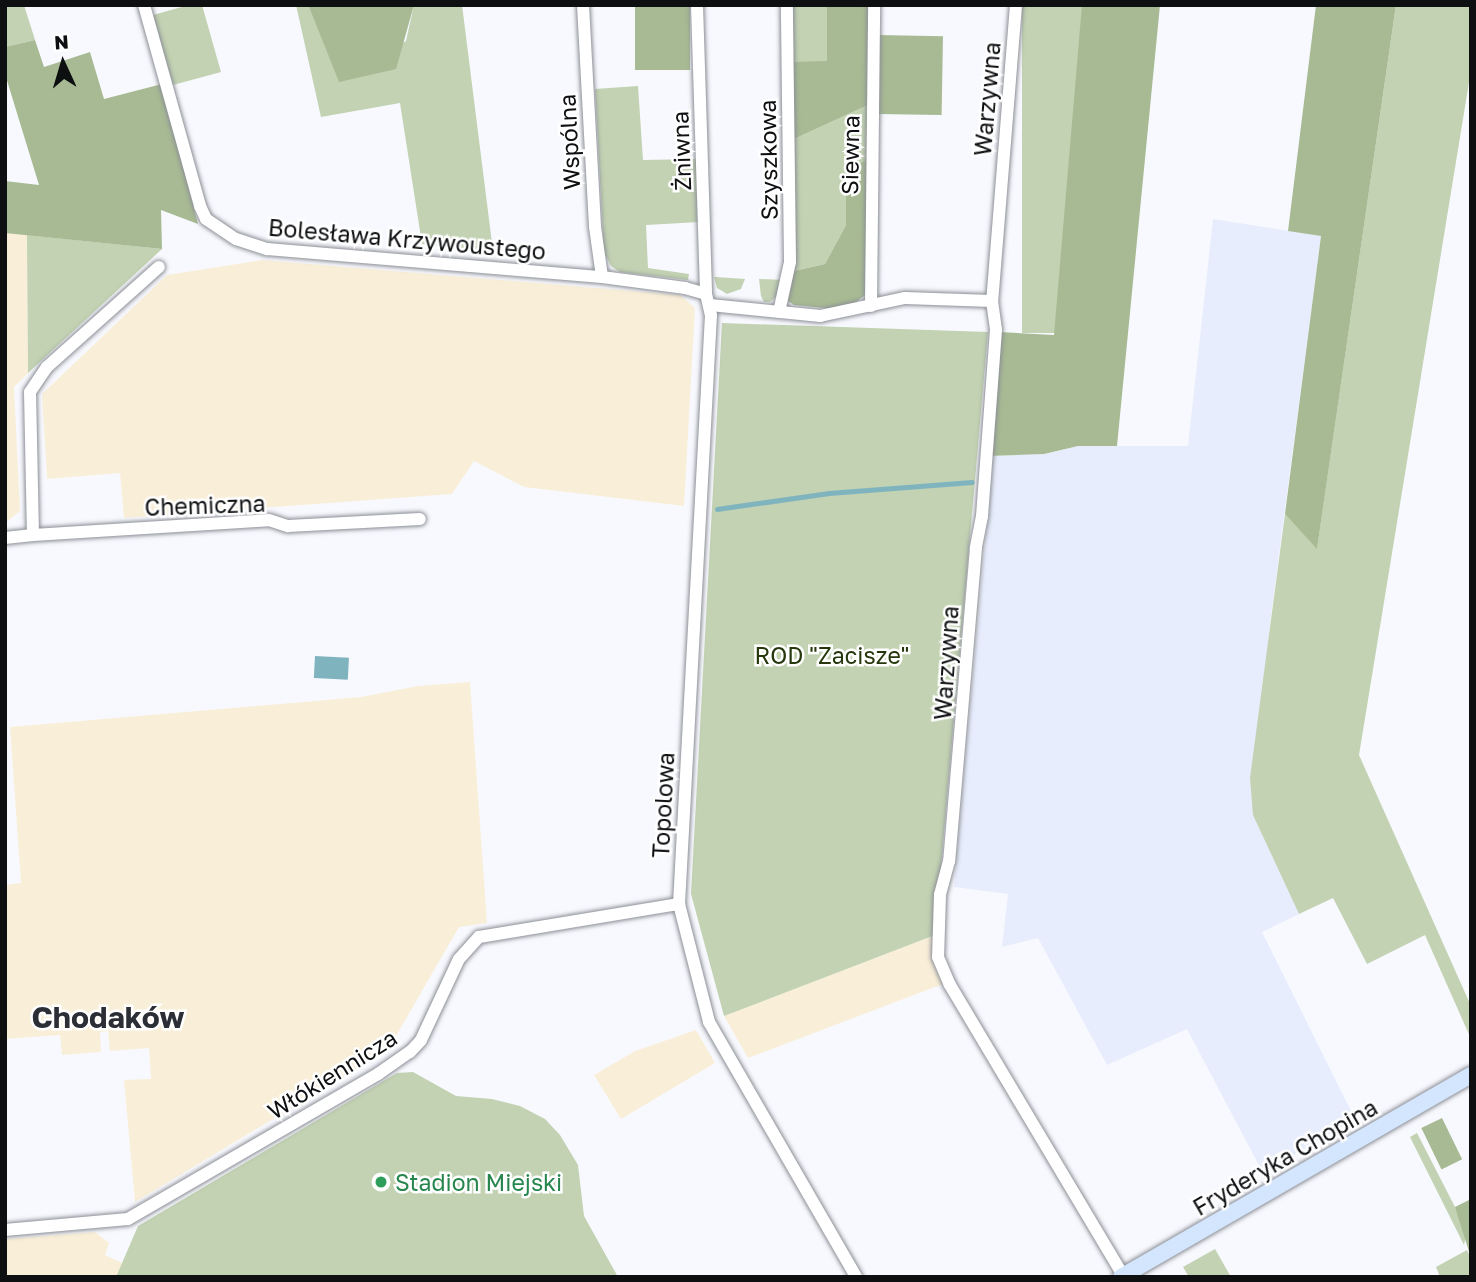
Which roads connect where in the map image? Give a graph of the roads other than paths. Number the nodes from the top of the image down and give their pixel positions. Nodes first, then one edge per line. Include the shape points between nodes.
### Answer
1 (145, 5) edge
2 (583, 5) edge
3 (697, 5) edge
4 (787, 5) edge
5 (874, 5) edge
6 (1016, 5) edge
7 (159, 267) dead end
8 (602, 277) junction
9 (708, 300) junction
10 (992, 301) junction
11 (871, 306) junction
12 (779, 312) junction
13 (420, 519) dead end
14 (33, 535) junction
15 (5, 538) edge
16 (679, 904) junction
17 (1471, 1075) edge
18 (5, 1230) edge
19 (1122, 1276) edge
20 (856, 1277) edge

1 - 8 street, Bolesława Krzywoustego via 200,206 218,229 267,249
2 - 8 street, Wspólna
3 - 9 street, Żniwna
4 - 12 street, Szyszkowa via 790,262
5 - 11 street, Siewna
6 - 10 street, Warzywna
7 - 14 street via 47,367 30,392
8 - 9 street, Bolesława Krzywoustego via 685,288
9 - 12 street, Bolesława Krzywoustego
9 - 16 street, Topolowa
10 - 11 street, Bolesława Krzywoustego via 923,298
10 - 19 street, Warzywna via 996,330 982,516 949,861 940,895 938,957 950,985
11 - 12 street, Bolesława Krzywoustego via 834,315
13 - 14 street, Chemiczna via 288,526 269,520
14 - 15 street, Chemiczna
16 - 18 street, Włókiennicza via 479,937 459,959 421,1040 378,1074 128,1219
16 - 20 street, Topolowa via 709,1022
17 - 19 main road, Fryderyka Chopina

